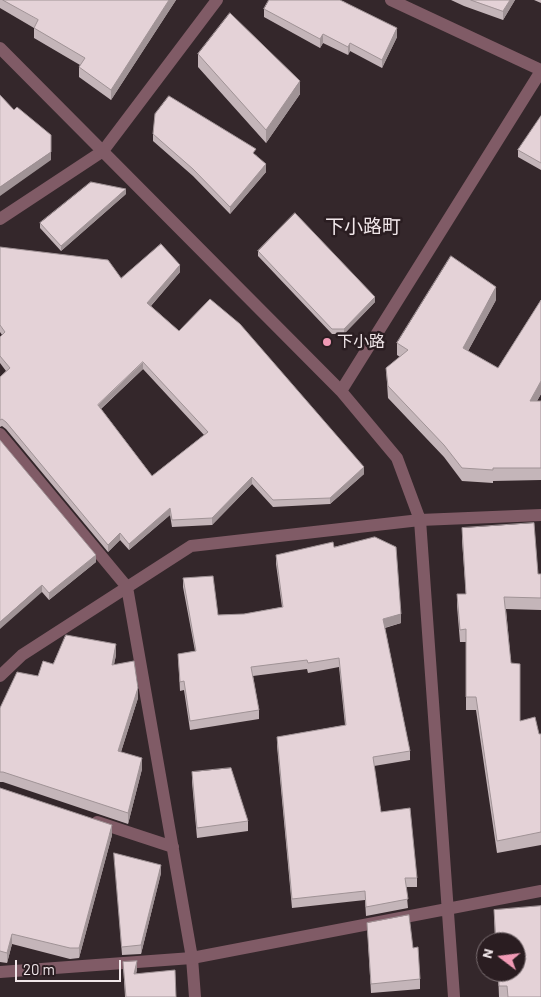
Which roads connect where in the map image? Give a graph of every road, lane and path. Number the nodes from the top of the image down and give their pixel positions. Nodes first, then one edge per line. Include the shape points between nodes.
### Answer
1 (217, 0) edge
2 (391, 0) edge
3 (0, 48) edge
4 (541, 71) edge
5 (103, 151) junction
6 (0, 219) edge
7 (341, 391) junction
8 (0, 434) edge
9 (541, 515) edge
10 (420, 520) junction
11 (128, 587) junction
12 (0, 676) edge
13 (82, 817) edge
14 (174, 847) junction
15 (541, 891) edge
16 (448, 910) junction
17 (192, 958) junction
18 (0, 972) edge
19 (195, 997) edge
20 (454, 997) edge

1 - 5 street
2 - 4 street
3 - 5 street
4 - 7 street
5 - 6 street
5 - 7 street
7 - 10 street via 397,458
8 - 11 street
9 - 10 street
10 - 11 street via 191,546
10 - 16 street
11 - 12 street via 22,655
11 - 14 street
13 - 14 street
14 - 17 street
15 - 16 street
16 - 17 street
16 - 20 street
17 - 18 street
17 - 19 street

